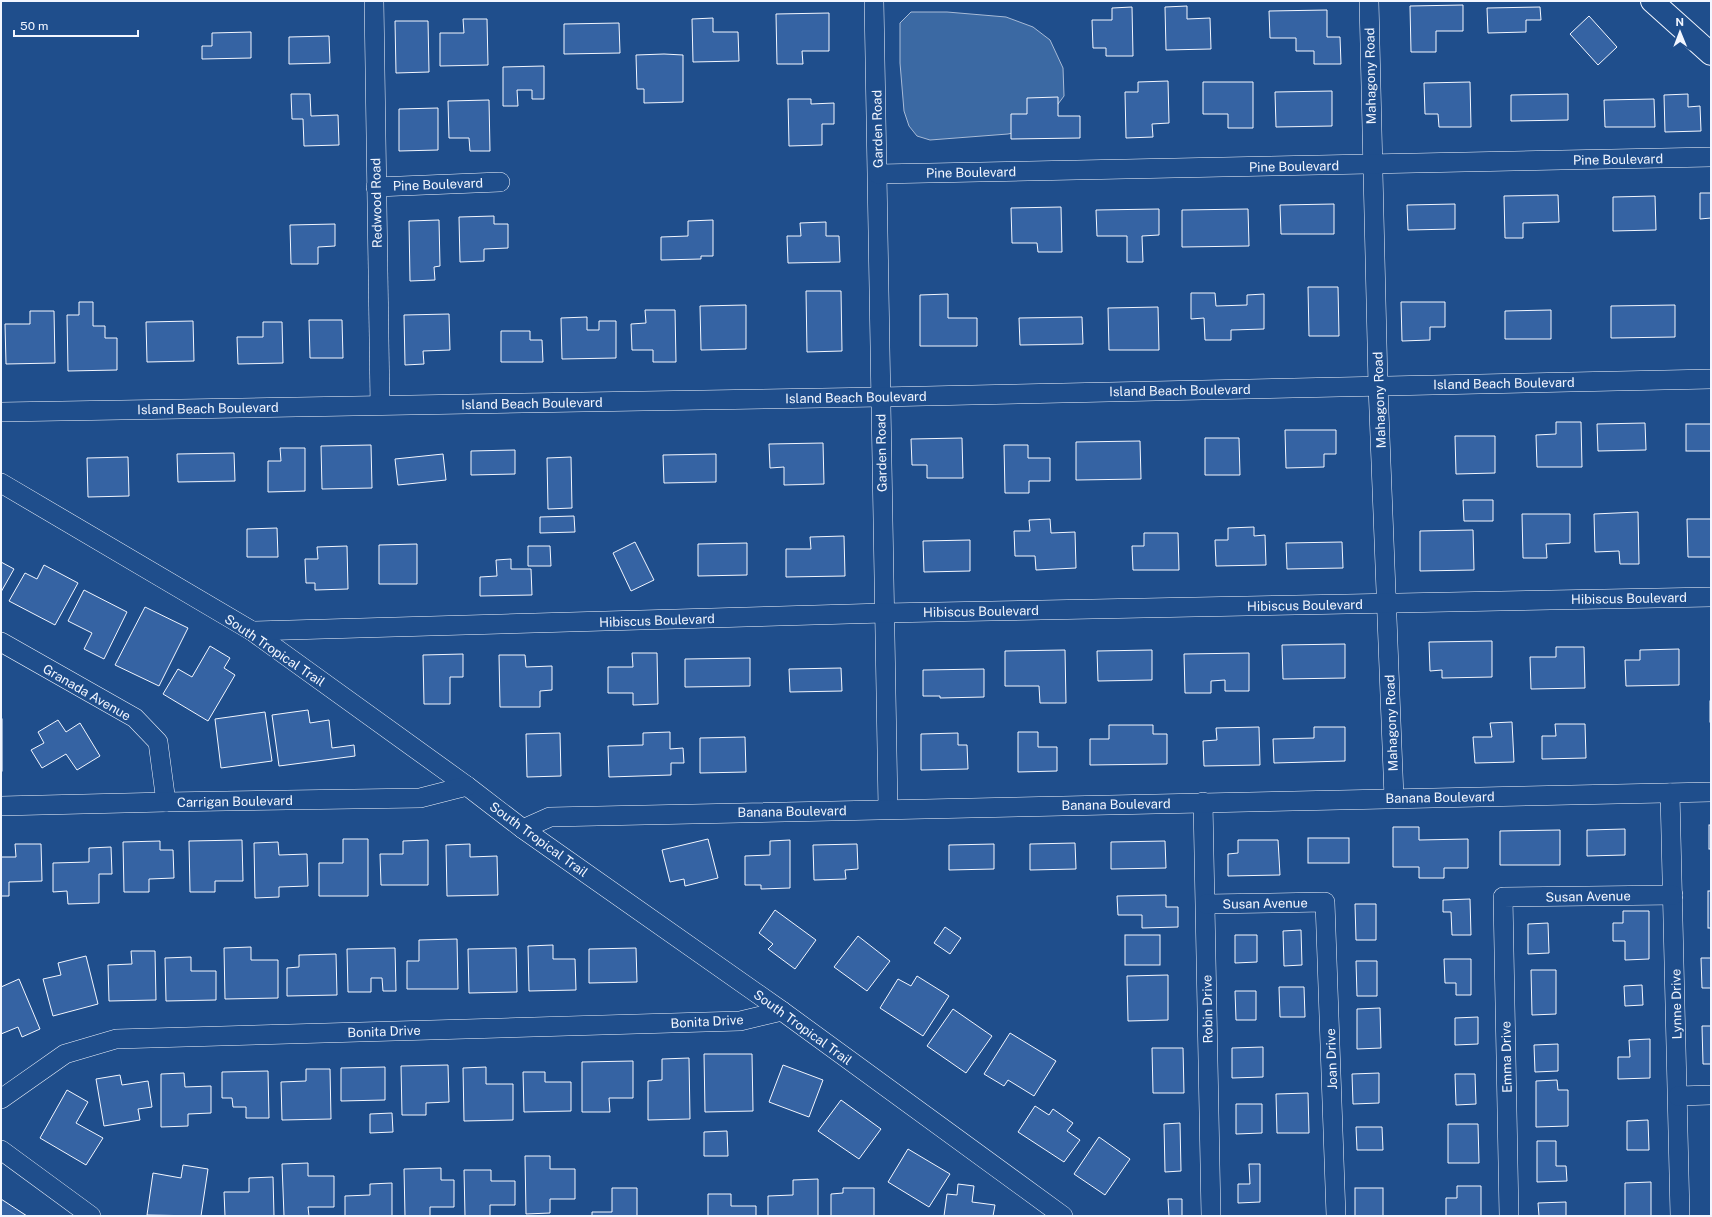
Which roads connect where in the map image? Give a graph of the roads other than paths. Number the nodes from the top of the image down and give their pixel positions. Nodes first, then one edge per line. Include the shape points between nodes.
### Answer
1 (374, 1) edge
2 (874, 1) edge
3 (1369, 1) edge
4 (1652, 1) edge
5 (1711, 54) edge
6 (1711, 157) edge
7 (1373, 165) junction
8 (878, 174) junction
9 (500, 182) dead end
10 (376, 187) junction
11 (1711, 379) edge
12 (1378, 385) junction
13 (880, 397) junction
14 (380, 405) junction
15 (1, 412) edge
16 (1, 483) edge
17 (1711, 597) edge
18 (1386, 604) junction
19 (884, 613) junction
20 (252, 631) junction
21 (1, 642) edge
22 (467, 786) junction
23 (1711, 792) edge
24 (1670, 793) junction
25 (1394, 798) junction
26 (166, 802) junction
27 (1203, 802) junction
28 (1, 806) edge
29 (888, 808) junction
30 (523, 829) junction
31 (1673, 895) junction
32 (1503, 897) joint
33 (1325, 902) joint
34 (1206, 904) junction
35 (782, 1011) junction
36 (1711, 1095) edge
37 (1678, 1096) junction
38 (1, 1099) edge
39 (1, 1150) edge
40 (91, 1216) edge
41 (1063, 1216) edge
42 (1211, 1216) edge
43 (1336, 1216) edge
44 (1509, 1216) edge
45 (1680, 1216) edge

1 - 10 street, Redwood Road
2 - 8 street, Garden Road
3 - 7 street, Mahagony Road
4 - 5 main road
6 - 7 street, Pine Boulevard
7 - 8 street, Pine Boulevard
7 - 12 street, Mahagony Road
8 - 13 street, Garden Road
9 - 10 street, Pine Boulevard
10 - 14 street, Redwood Road
11 - 12 street, Island Beach Boulevard
12 - 13 street, Island Beach Boulevard
12 - 18 street, Mahagony Road
13 - 14 street, Island Beach Boulevard
13 - 19 street, Garden Road
14 - 15 street, Island Beach Boulevard
16 - 20 street, South Tropical Trail
17 - 18 street, Hibiscus Boulevard
18 - 19 street, Hibiscus Boulevard
18 - 25 street, Mahagony Road
19 - 20 street, Hibiscus Boulevard
19 - 29 street, Garden Road
20 - 22 street, South Tropical Trail
21 - 26 street, Granada Avenue via 135,718 158,742
22 - 26 street, Carrigan Boulevard via 420,798
22 - 30 street, South Tropical Trail
23 - 24 street, Banana Boulevard
24 - 25 street, Banana Boulevard
24 - 31 street, Lynne Drive
25 - 27 street, Banana Boulevard
26 - 28 street, Carrigan Boulevard
27 - 29 street, Banana Boulevard
27 - 34 street, Robin Drive
29 - 30 street, Banana Boulevard via 550,817
30 - 35 street, South Tropical Trail
31 - 32 street, Susan Avenue
31 - 37 street, Lynne Drive
32 - 44 street, Emma Drive
33 - 34 street, Susan Avenue
33 - 43 street, Joan Drive
34 - 42 street, Robin Drive
35 - 38 street, Bonita Drive via 740,1021 116,1038 65,1054
35 - 41 street, South Tropical Trail
36 - 37 street
37 - 45 street, Lynne Drive
39 - 40 street

